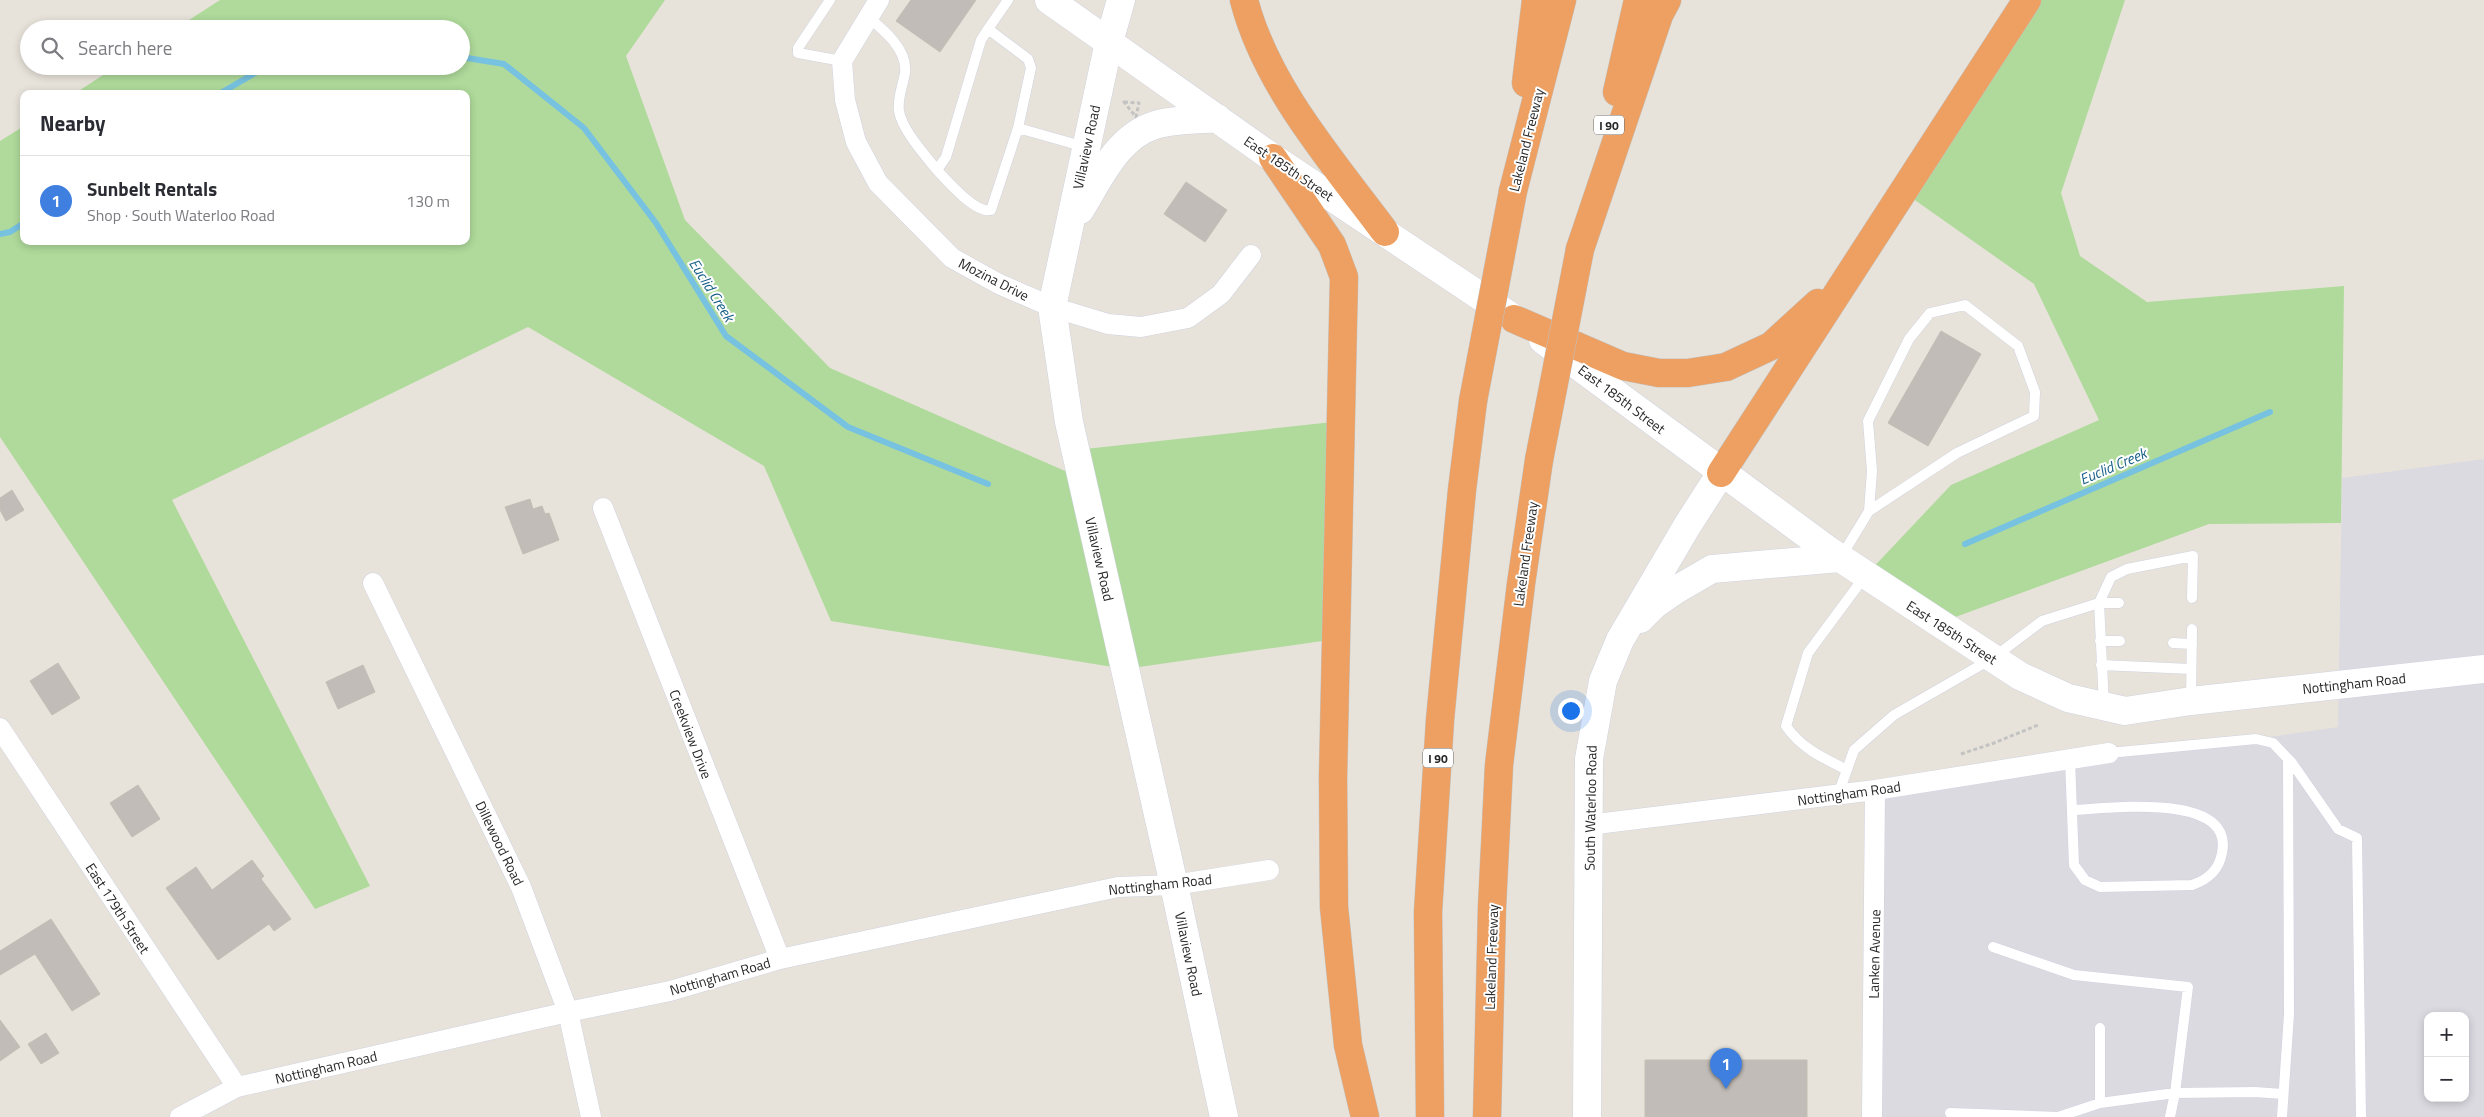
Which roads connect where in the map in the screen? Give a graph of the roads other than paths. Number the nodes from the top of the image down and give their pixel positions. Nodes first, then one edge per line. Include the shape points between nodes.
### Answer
1 (830, 0) edge
2 (1008, 0) edge
3 (1050, 0) edge
4 (1121, 0) edge
5 (1244, 0) edge
6 (1536, 0) edge
7 (1562, 0) edge
8 (1638, 0) edge
9 (1667, 0) edge
10 (2027, 0) edge
11 (872, 6) edge
12 (988, 29) junction
13 (1109, 42) junction
14 (842, 61) junction
15 (1217, 118) junction
16 (1018, 128) junction
17 (1086, 148) junction
18 (1273, 158) junction
19 (937, 170) junction
20 (1513, 191) junction
21 (1070, 226) junction
22 (1385, 232) junction
23 (1580, 249) junction
24 (1251, 255) dead end
25 (1845, 278) junction
26 (1052, 307) junction
27 (1514, 319) junction
28 (1721, 472) junction
29 (603, 508) dead end
30 (1868, 511) junction
31 (1840, 558) junction
32 (1866, 575) junction
33 (373, 583) dead end
34 (2192, 598) dead end
35 (2099, 603) junction
36 (2119, 604) dead end
37 (2192, 629) dead end
38 (1620, 640) junction
39 (2100, 641) junction
40 (2120, 641) dead end
41 (2173, 643) dead end
42 (2192, 644) junction
43 (1993, 658) junction
44 (2101, 665) junction
45 (2484, 668) edge
46 (2191, 669) junction
47 (2225, 697) joint
48 (2191, 701) junction
49 (2104, 706) junction
50 (0, 728) edge
51 (2109, 752) joint
52 (2070, 759) junction
53 (2288, 759) junction
54 (1847, 770) junction
55 (1875, 790) junction
56 (1838, 795) junction
57 (2072, 810) junction
58 (1588, 825) junction
59 (1269, 870) dead end
60 (1174, 885) junction
61 (1993, 947) dead end
62 (780, 959) junction
63 (568, 1012) junction
64 (2100, 1028) dead end
65 (237, 1088) junction
66 (2175, 1093) junction
67 (2284, 1094) junction
68 (2100, 1103) junction
69 (1950, 1113) dead end
70 (180, 1117) edge
71 (591, 1117) edge
72 (1224, 1117) edge
73 (1365, 1117) edge
74 (1430, 1117) edge
75 (1487, 1117) edge
76 (1587, 1117) edge
77 (1872, 1117) edge
78 (2170, 1117) edge
79 (2282, 1117) edge
80 (2361, 1117) edge

1 - 14 lane via 798,48 798,53
2 - 12 lane
3 - 13 street, East 185th Street
4 - 13 street, Villaview Road
5 - 22 highway via 1250,23 1292,108
6 - 20 highway
7 - 20 highway, Lakeland Freeway / I 90
8 - 23 highway, Lakeland Freeway / I 90
9 - 23 highway via 1659,15
10 - 25 highway
11 - 14 street
11 - 19 lane via 880,26 904,57 899,112 916,146
12 - 16 lane via 1028,59 1031,68
12 - 19 lane via 981,40 946,157
13 - 15 street, East 185th Street
13 - 17 street, Villaview Road
14 - 26 street, Mozina Drive via 845,100 856,142 878,183 952,258 999,284
15 - 18 street, East 185th Street
15 - 21 street via 1156,124 1134,134 1115,154
16 - 17 lane
16 - 19 lane via 991,210 986,212 978,208
17 - 21 street, Villaview Road
18 - 22 street, East 185th Street
18 - 73 highway via 1332,245 1344,277 1333,778 1334,907 1348,1045
20 - 74 highway, Lakeland Freeway / I 90, bridge via 1474,401 1440,720 1428,902
21 - 26 street, Villaview Road
22 - 27 street, East 185th Street
23 - 75 highway, Lakeland Freeway / I 90, bridge via 1539,460 1499,765
24 - 26 street, Mozina Drive via 1221,294 1188,318 1141,327 1108,324
25 - 27 highway via 1771,346 1726,367 1688,373 1659,373 1622,366
25 - 28 highway
26 - 60 street, Villaview Road via 1069,422
27 - 28 street, East 185th Street
28 - 31 street, East 185th Street
28 - 38 street, South Waterloo Road
29 - 62 street, Creekview Drive
30 - 30 lane via 1872,471 1868,420 1909,339 1930,313 1965,305 2018,346 2035,392 2034,416 1957,453
30 - 31 lane
31 - 32 street, East 185th Street
31 - 38 street via 1712,569 1654,605
32 - 43 street, East 185th Street
32 - 54 lane via 1808,653 1786,726 1794,738 1811,752
33 - 63 street, Dillewood Road via 521,887
34 - 35 lane via 2193,556 2128,569 2110,577
35 - 36 lane
35 - 39 lane
35 - 43 lane via 2042,621
37 - 42 lane
38 - 58 street, South Waterloo Road via 1603,681 1594,722 1589,760
39 - 40 lane
39 - 44 lane
41 - 42 lane
42 - 46 lane
43 - 49 street, East 185th Street via 2020,676 2068,698
43 - 54 lane via 1894,715 1854,750
44 - 46 lane
44 - 49 lane
45 - 47 street, Nottingham Road
46 - 48 lane
47 - 48 street, East 185th Street
48 - 49 street, East 185th Street via 2125,711
50 - 65 street, East 179th Street
51 - 52 street, Nottingham Road
51 - 53 lane via 2256,739 2273,743
52 - 55 street, Nottingham Road
52 - 57 lane
53 - 67 lane via 2289,1014
53 - 80 lane via 2338,829 2357,838
54 - 56 lane
55 - 56 street, Nottingham Road
55 - 77 street, Lanken Avenue
56 - 58 street, Nottingham Road
57 - 57 lane via 2074,865 2085,880 2100,887 2192,885 2214,872 2221,860 2223,847 2220,835 2213,822 2204,815 2173,808
58 - 76 street, South Waterloo Road
59 - 60 street, Nottingham Road
60 - 62 street, Nottingham Road via 1118,887
60 - 72 street, Villaview Road
61 - 66 lane via 2074,975 2188,987
62 - 63 street, Nottingham Road via 670,991
63 - 65 street, Nottingham Road
63 - 71 street, Dillewood Road
64 - 68 lane
65 - 70 street, Nottingham Road
66 - 67 lane
66 - 68 lane
66 - 78 lane
67 - 79 lane
68 - 69 lane via 2058,1117

